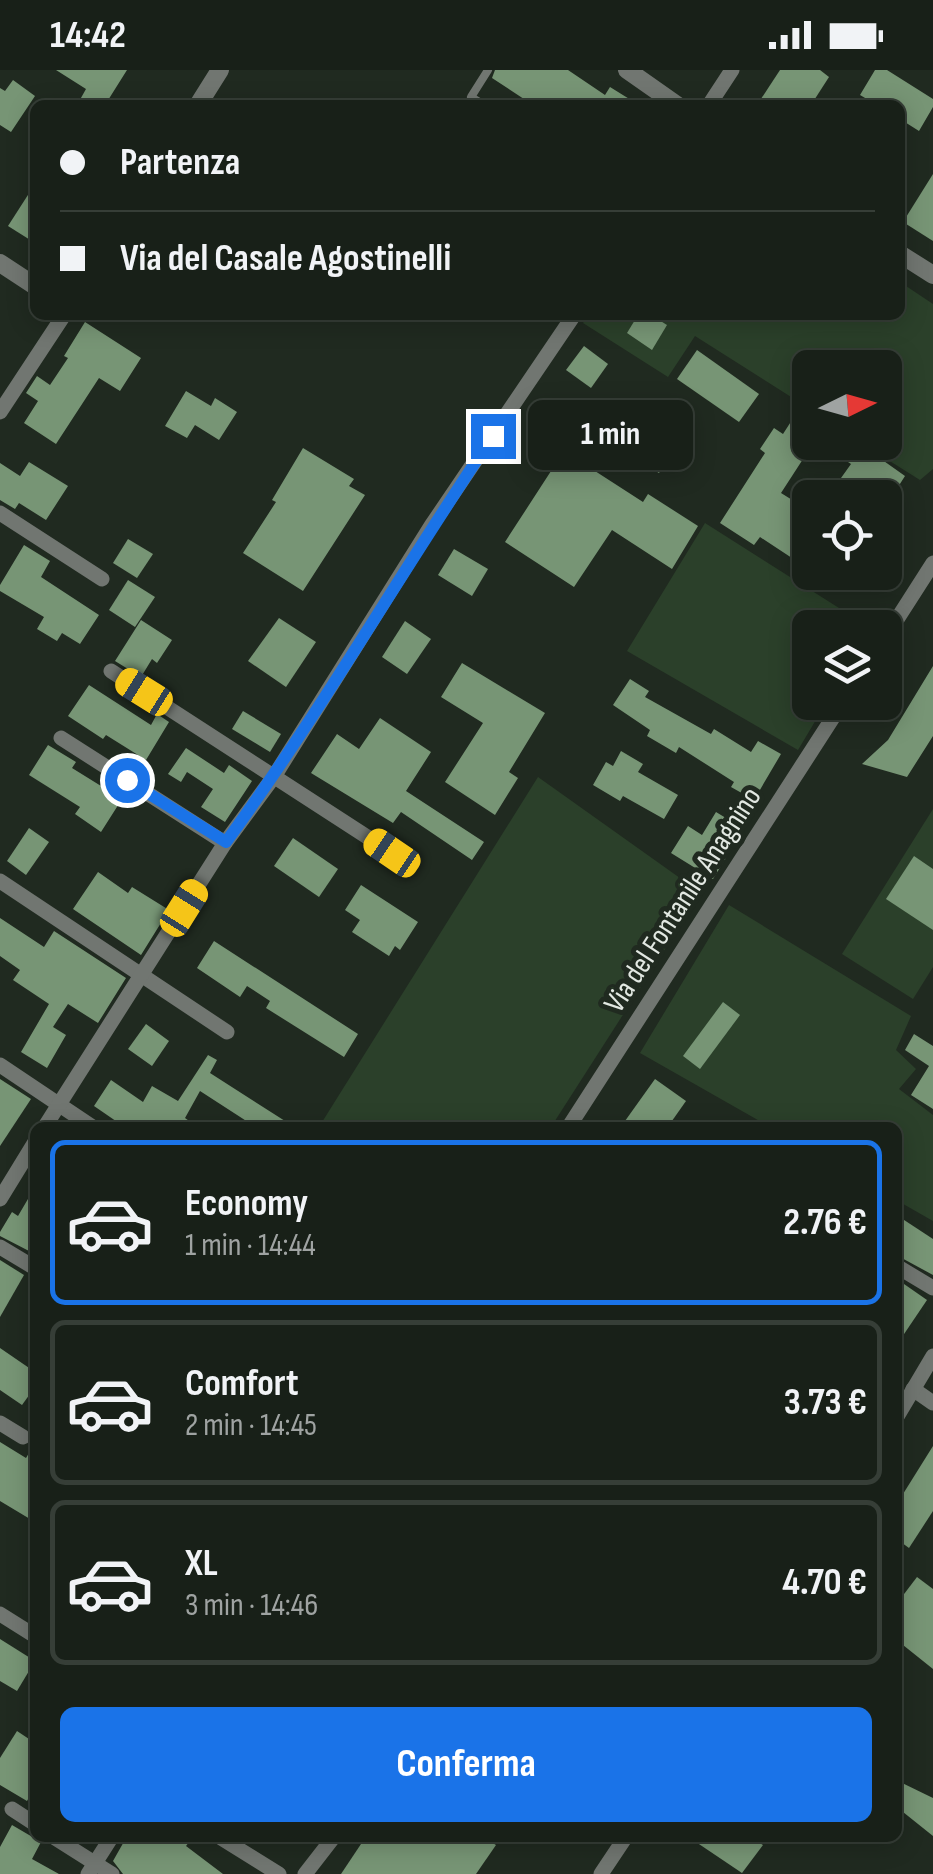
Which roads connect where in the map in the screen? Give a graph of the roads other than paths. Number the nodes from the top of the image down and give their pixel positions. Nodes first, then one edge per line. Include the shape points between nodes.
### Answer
1 (220, 70) edge
2 (488, 70) edge
3 (627, 70) edge
4 (732, 70) edge
5 (201, 100) edge
6 (470, 100) edge
7 (671, 100) edge
8 (713, 100) edge
9 (905, 257) edge
10 (0, 263) edge
11 (933, 276) edge
12 (30, 283) edge
13 (61, 320) edge
14 (571, 320) edge
15 (0, 412) edge
16 (0, 513) edge
17 (933, 563) edge
18 (102, 579) dead end
19 (902, 611) edge
20 (111, 671) dead end
21 (831, 720) edge
22 (61, 738) dead end
23 (275, 775) junction
24 (226, 842) junction
25 (392, 853) dead end
26 (0, 881) edge
27 (143, 973) junction
28 (227, 1032) dead end
29 (0, 1065) edge
30 (58, 1104) junction
31 (48, 1122) edge
32 (85, 1122) edge
33 (572, 1122) edge
34 (30, 1150) edge
35 (0, 1199) edge
36 (0, 1247) edge
37 (30, 1265) edge
38 (902, 1269) edge
39 (933, 1288) edge
40 (933, 1356) edge
41 (913, 1389) junction
42 (933, 1403) edge
43 (902, 1409) edge
44 (0, 1422) edge
45 (24, 1437) dead end
46 (0, 1614) edge
47 (30, 1633) edge
48 (12, 1809) dead end
49 (30, 1821) edge
50 (61, 1842) edge
51 (108, 1842) edge
52 (227, 1842) edge
53 (330, 1842) edge
54 (622, 1842) edge
55 (91, 1869) edge
56 (112, 1874) edge
57 (279, 1874) edge
58 (305, 1874) edge
59 (602, 1874) edge

1 - 5 street
2 - 6 lane
3 - 7 street
4 - 8 street
9 - 11 street
10 - 12 street
13 - 15 street
14 - 23 street
16 - 18 street
17 - 19 street
20 - 23 street
21 - 33 street, Via del Fontanile Anagnino
22 - 24 street
23 - 24 street
23 - 25 street
24 - 27 street
26 - 27 street
27 - 28 street
27 - 30 street
29 - 30 street
30 - 31 street
30 - 32 street
34 - 35 street
36 - 37 street
38 - 39 street
40 - 41 street
41 - 42 street
41 - 43 street
44 - 45 street
46 - 47 street
48 - 49 street
50 - 55 street
51 - 55 street
52 - 57 street
53 - 58 street
54 - 59 street
55 - 56 street

